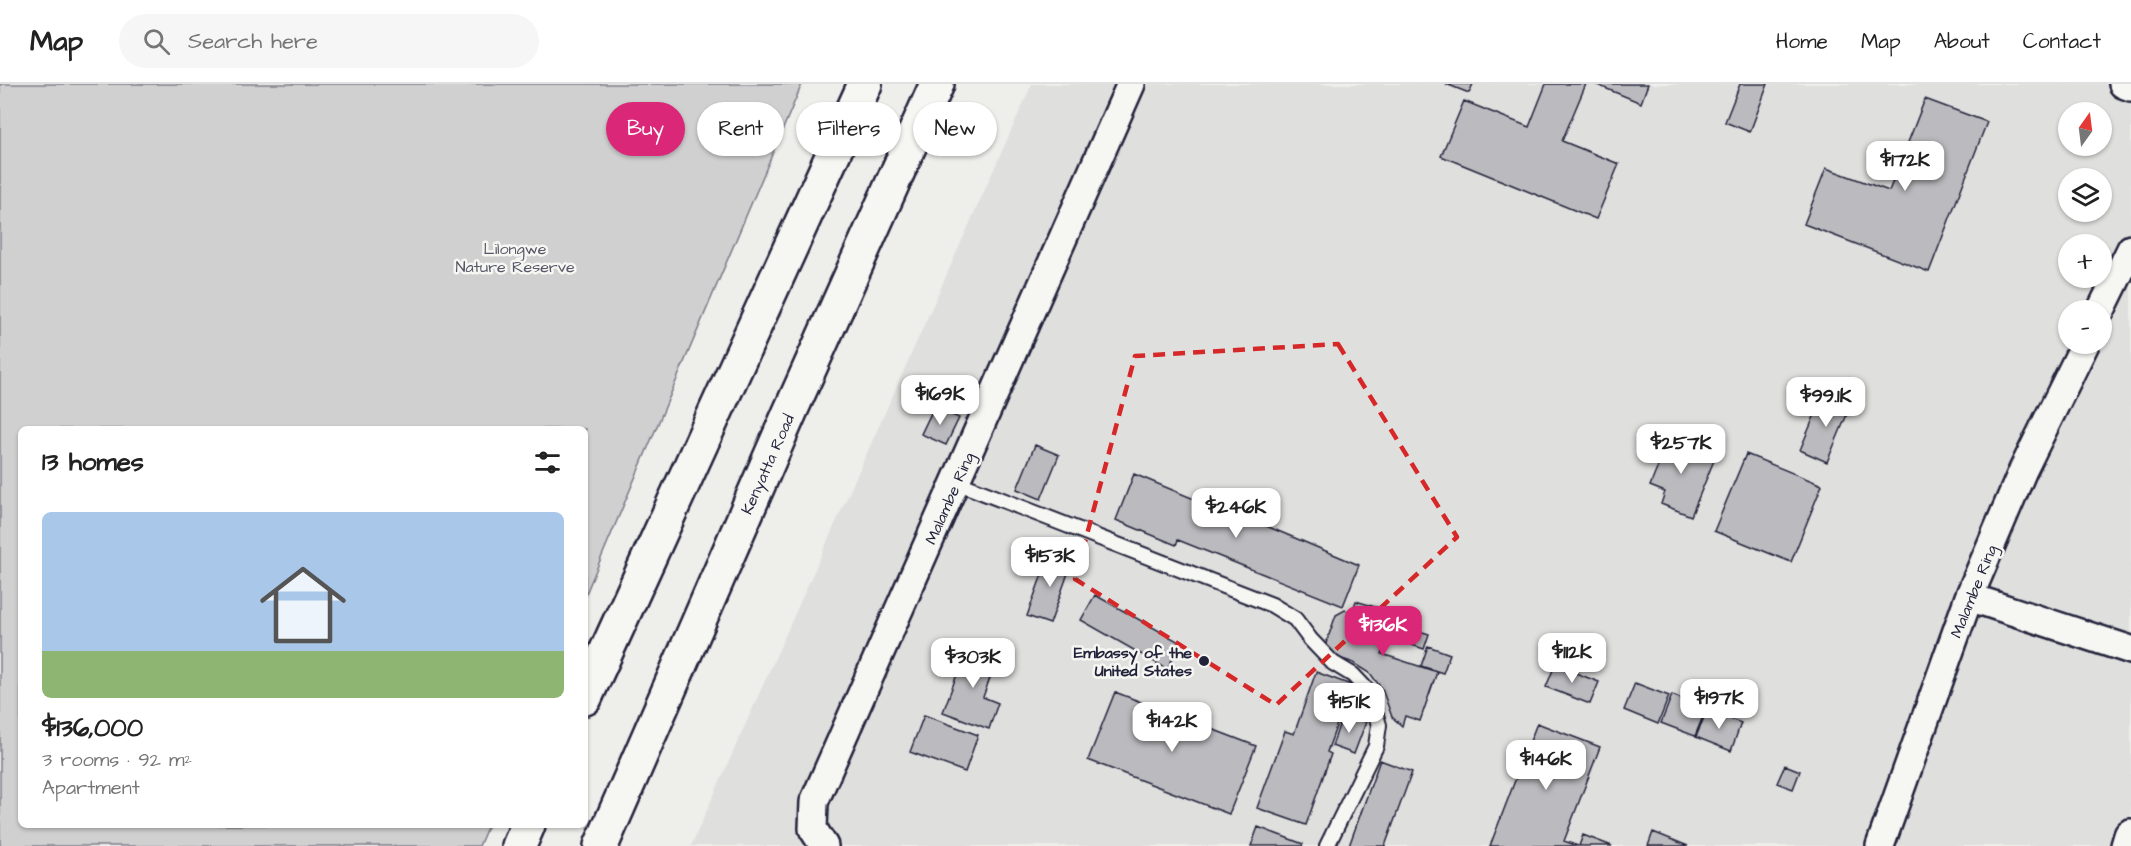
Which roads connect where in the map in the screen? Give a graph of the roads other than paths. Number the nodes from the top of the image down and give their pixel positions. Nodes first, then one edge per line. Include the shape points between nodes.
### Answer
1 (865, 84) edge
2 (938, 84) edge
3 (1131, 84) edge
4 (2123, 84) edge
5 (2131, 87) edge
6 (2131, 249) edge
7 (2106, 300) edge
8 (2080, 354) edge
9 (956, 482) junction
10 (1969, 597) junction
11 (2131, 650) edge
12 (588, 691) edge
13 (527, 828) edge
14 (2131, 836) edge
15 (519, 846) edge
16 (601, 846) edge
17 (824, 846) edge
18 (1327, 846) edge
19 (1880, 846) edge
20 (2128, 846) edge

1 - 12 main road
2 - 16 main road, Kenyatta Road
3 - 9 street, Malambe Ring
4 - 5 street
6 - 7 street
8 - 10 street, Malambe Ring via 2023,470
9 - 17 street, Malambe Ring via 814,802 813,828
9 - 18 lane via 1272,605 1295,619 1333,663 1353,675 1369,692 1379,725 1376,746
10 - 11 street
10 - 19 street, Malambe Ring
13 - 15 main road
14 - 20 main road

